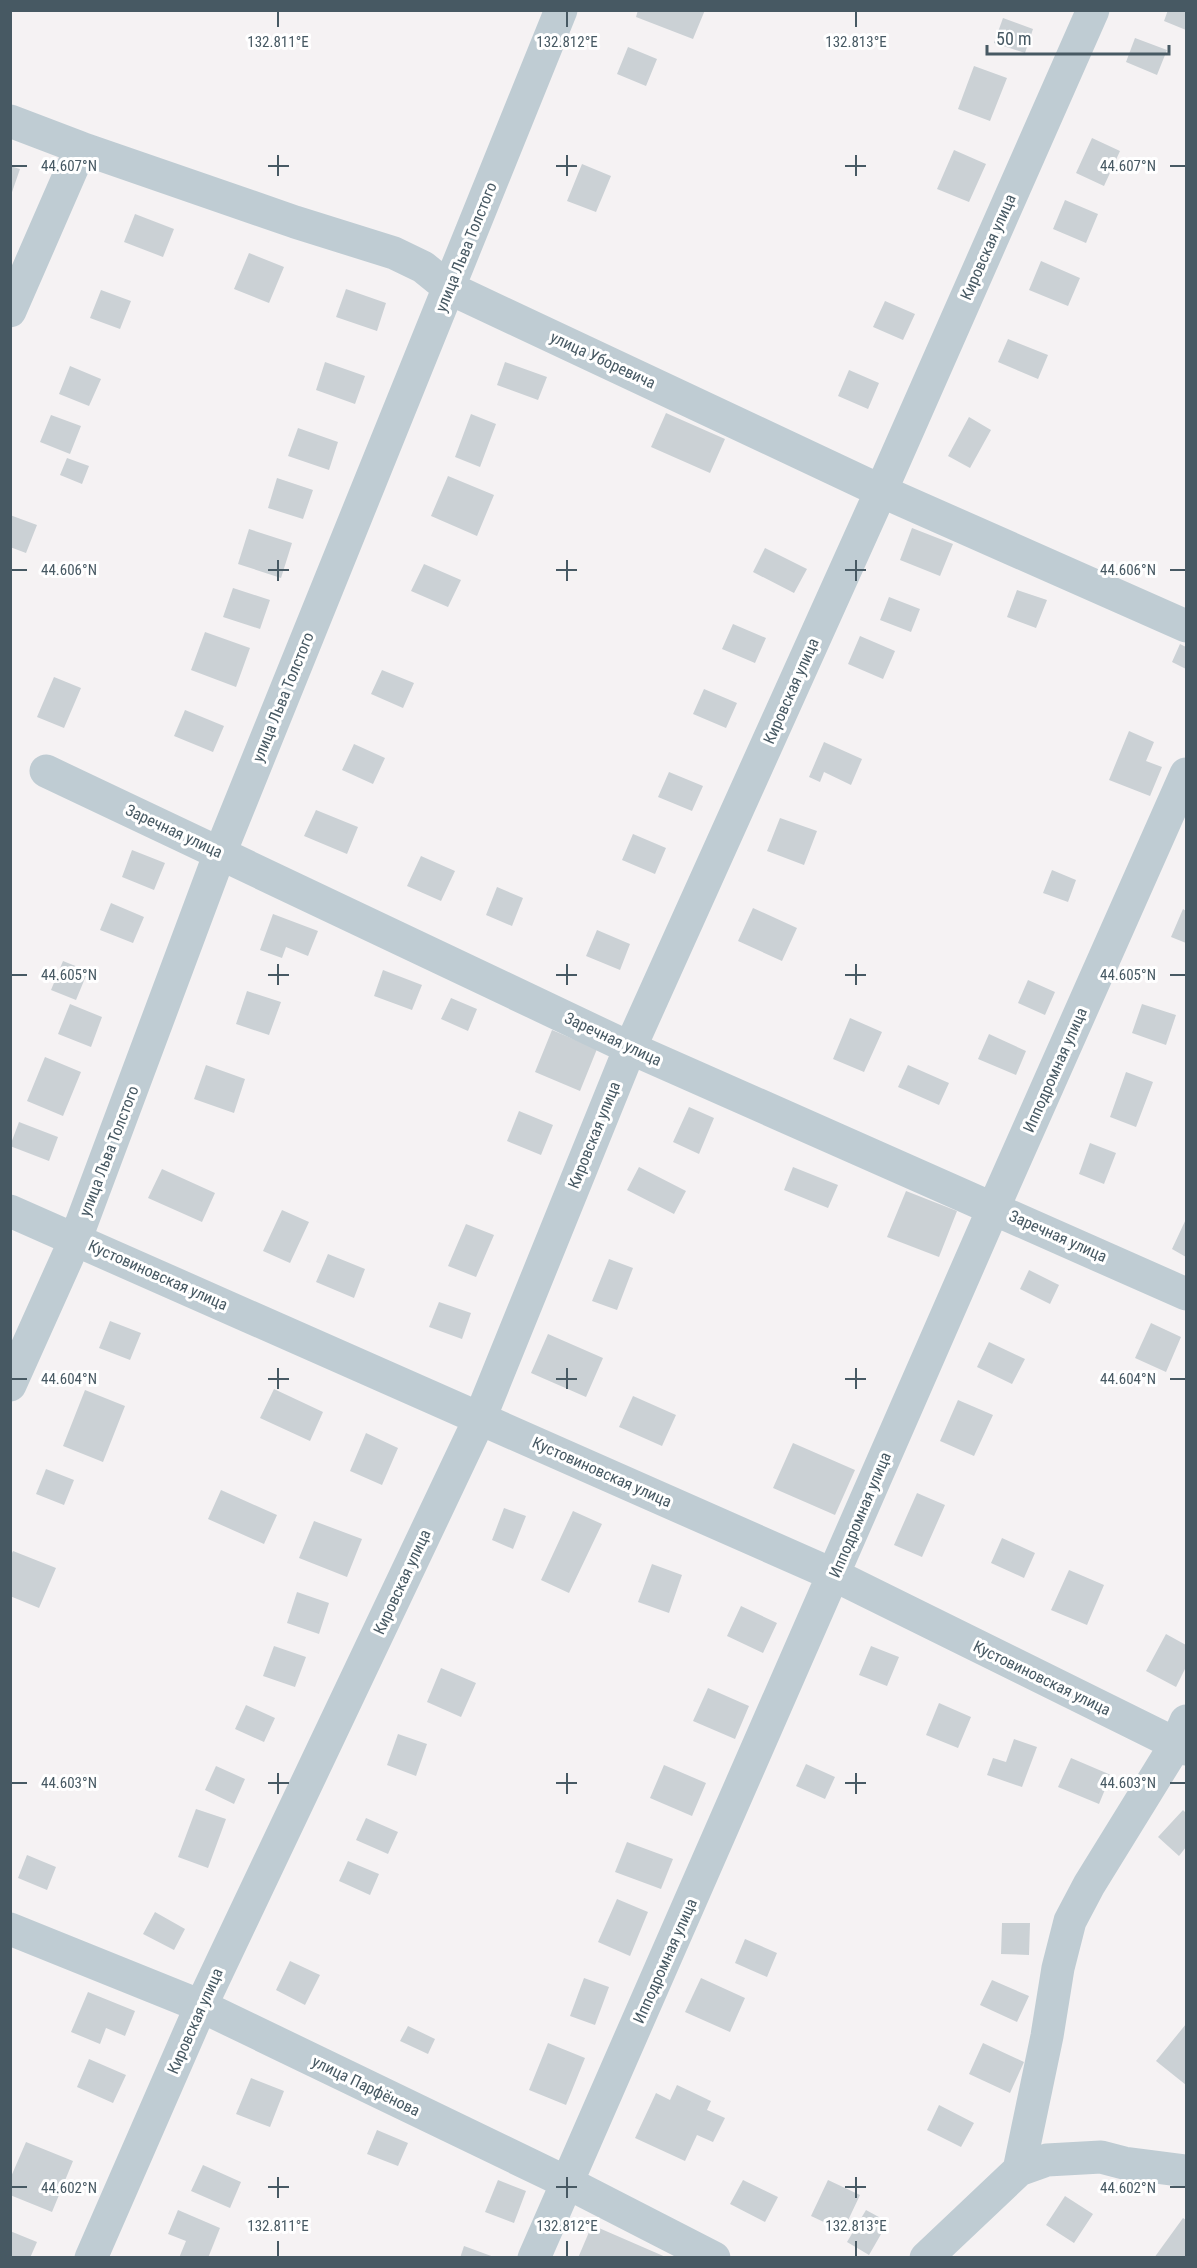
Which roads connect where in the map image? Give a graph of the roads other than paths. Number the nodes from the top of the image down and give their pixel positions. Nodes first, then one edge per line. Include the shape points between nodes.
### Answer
1 (561, 10) edge
2 (1093, 10) edge
3 (10, 121) edge
4 (81, 148) junction
5 (449, 288) junction
6 (10, 311) edge
7 (881, 491) junction
8 (1186, 626) edge
9 (46, 771) dead end
10 (1186, 774) edge
11 (220, 853) junction
12 (630, 1048) junction
13 (994, 1207) junction
14 (10, 1212) edge
15 (76, 1239) junction
16 (1186, 1294) edge
17 (10, 1385) edge
18 (480, 1418) junction
19 (834, 1575) junction
20 (1183, 1738) edge
21 (10, 1929) edge
22 (201, 2006) junction
23 (1018, 2170) junction
24 (1186, 2170) edge
25 (568, 2183) junction
26 (700, 2254) edge
27 (91, 2258) edge
28 (534, 2258) edge
29 (926, 2258) edge

1 - 5 street, улица Льва Толстого
2 - 7 street, Кировская улица
3 - 4 street, улица Уборевича
4 - 5 street, улица Уборевича via 394,253 423,267
4 - 6 street
5 - 7 street, улица Уборевича
5 - 11 street, улица Льва Толстого
7 - 8 street, улица Уборевича
7 - 12 street, Кировская улица
9 - 11 street, Заречная улица
10 - 13 street, Ипподромная улица
11 - 12 street, Заречная улица
11 - 15 street, улица Льва Толстого
12 - 13 street, Заречная улица
12 - 18 street, Кировская улица
13 - 16 street, Заречная улица
13 - 19 street, Ипподромная улица
14 - 15 street, Кустовиновская улица
15 - 17 street, улица Льва Толстого
15 - 18 street, Кустовиновская улица
18 - 19 street, Кустовиновская улица
18 - 22 street, Кировская улица
19 - 20 street, Кустовиновская улица
19 - 25 street, Ипподромная улица
20 - 23 street via 1070,1920
21 - 22 street, улица Парфёнова
22 - 25 street, улица Парфёнова
22 - 27 street, Кировская улица
23 - 24 street via 1047,2160 1101,2157
23 - 29 street
25 - 26 street, улица Парфёнова
25 - 28 street, Ипподромная улица

